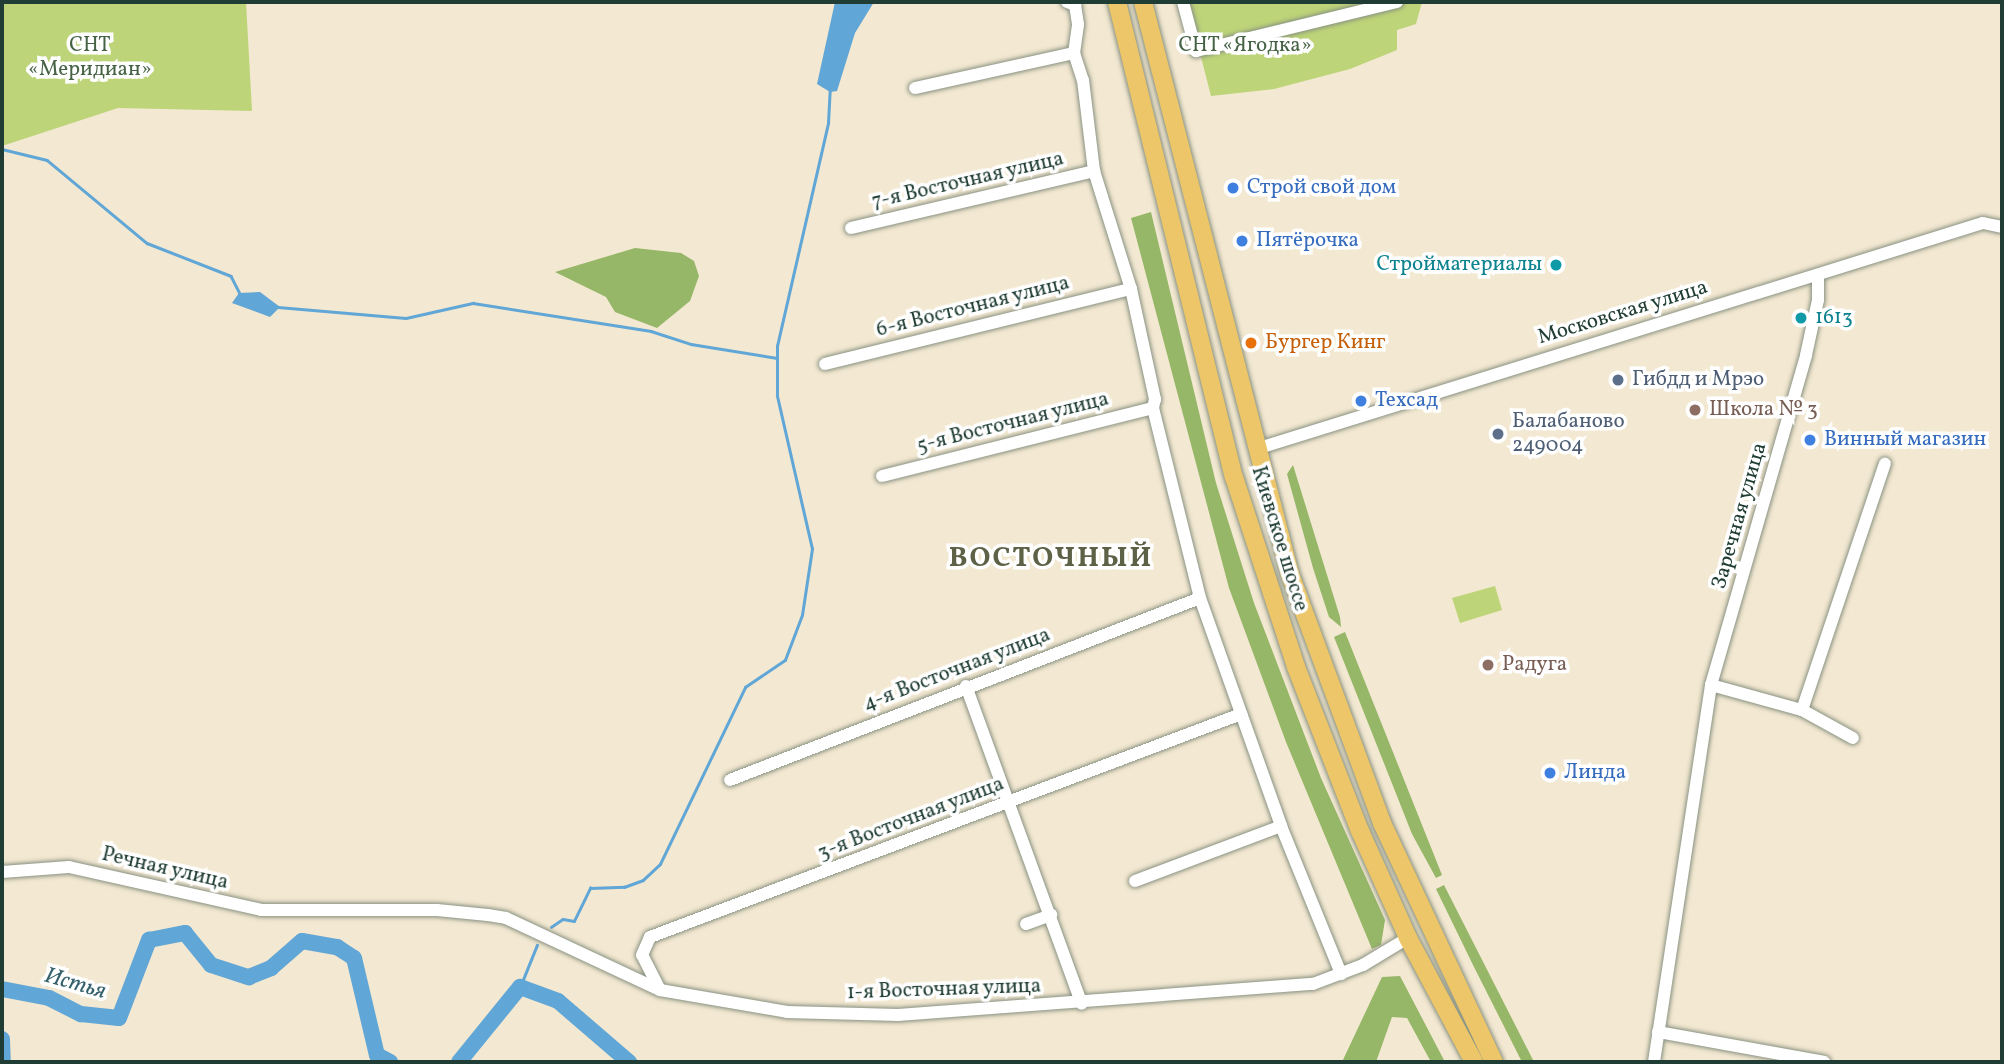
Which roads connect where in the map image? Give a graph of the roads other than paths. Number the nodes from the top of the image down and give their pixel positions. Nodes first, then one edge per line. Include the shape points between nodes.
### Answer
1 (1067, 2) edge
2 (1117, 2) edge
3 (1143, 2) edge
4 (1183, 2) edge
5 (1397, 2) edge
6 (1074, 53) junction
7 (915, 88) dead end
8 (1094, 171) junction
9 (2002, 227) edge
10 (851, 228) dead end
11 (1818, 275) junction
12 (1131, 289) junction
13 (825, 364) dead end
14 (1153, 408) junction
15 (1256, 449) junction
16 (1885, 464) dead end
17 (882, 476) dead end
18 (1200, 598) junction
19 (1311, 638) junction
20 (1289, 648) junction
21 (1711, 685) junction
22 (966, 686) junction
23 (1802, 710) junction
24 (1241, 714) junction
25 (1853, 738) dead end
26 (730, 780) dead end
27 (1009, 803) junction
28 (1281, 826) junction
29 (2, 872) edge
30 (1135, 881) dead end
31 (320, 908) joint
32 (1051, 915) junction
33 (1026, 924) dead end
34 (1408, 938) junction
35 (1341, 974) junction
36 (660, 990) junction
37 (1082, 1004) junction
38 (1658, 1032) junction
39 (1474, 1062) edge
40 (1494, 1062) edge
41 (1654, 1062) edge
42 (1824, 1062) edge

1 - 6 street via 1075,5 1078,25
2 - 20 highway, Киевское шоссе via 1234,477
3 - 15 highway, Киевское шоссе
4 - 5 street via 1196,51
6 - 7 street
6 - 8 street via 1083,80
8 - 10 street, 7-я Восточная улица
8 - 12 street
9 - 11 street, Московская улица via 1983,223
11 - 15 street, Московская улица
11 - 21 street, Заречная улица via 1808,345
12 - 13 street, 6-я Восточная улица
12 - 14 street via 1155,399
14 - 17 street, 5-я Восточная улица
14 - 18 street
15 - 19 highway, Киевское шоссе
16 - 23 street
18 - 22 street, 4-я Восточная улица
18 - 24 street
19 - 20 highway via 1308,654 1300,656
19 - 40 highway, Киевское шоссе via 1382,824
20 - 34 highway, Киевское шоссе via 1360,831
21 - 23 street
21 - 38 street, Заречная улица
22 - 26 street, 4-я Восточная улица
22 - 27 street
23 - 25 street
24 - 27 street, 3-я Восточная улица
24 - 28 street
27 - 32 street
27 - 36 street, 3-я Восточная улица via 650,937 642,955
28 - 30 street
28 - 35 street
29 - 31 street, Речная улица via 69,867 261,910
31 - 36 street, 1-я Восточная улица via 437,910 506,918
32 - 33 street
32 - 37 street
34 - 35 street, 1-я Восточная улица
34 - 39 highway, Киевское шоссе
35 - 37 street, 1-я Восточная улица via 1313,984
36 - 37 street, 1-я Восточная улица via 787,1012 884,1015
38 - 41 street, Заречная улица
38 - 42 street

